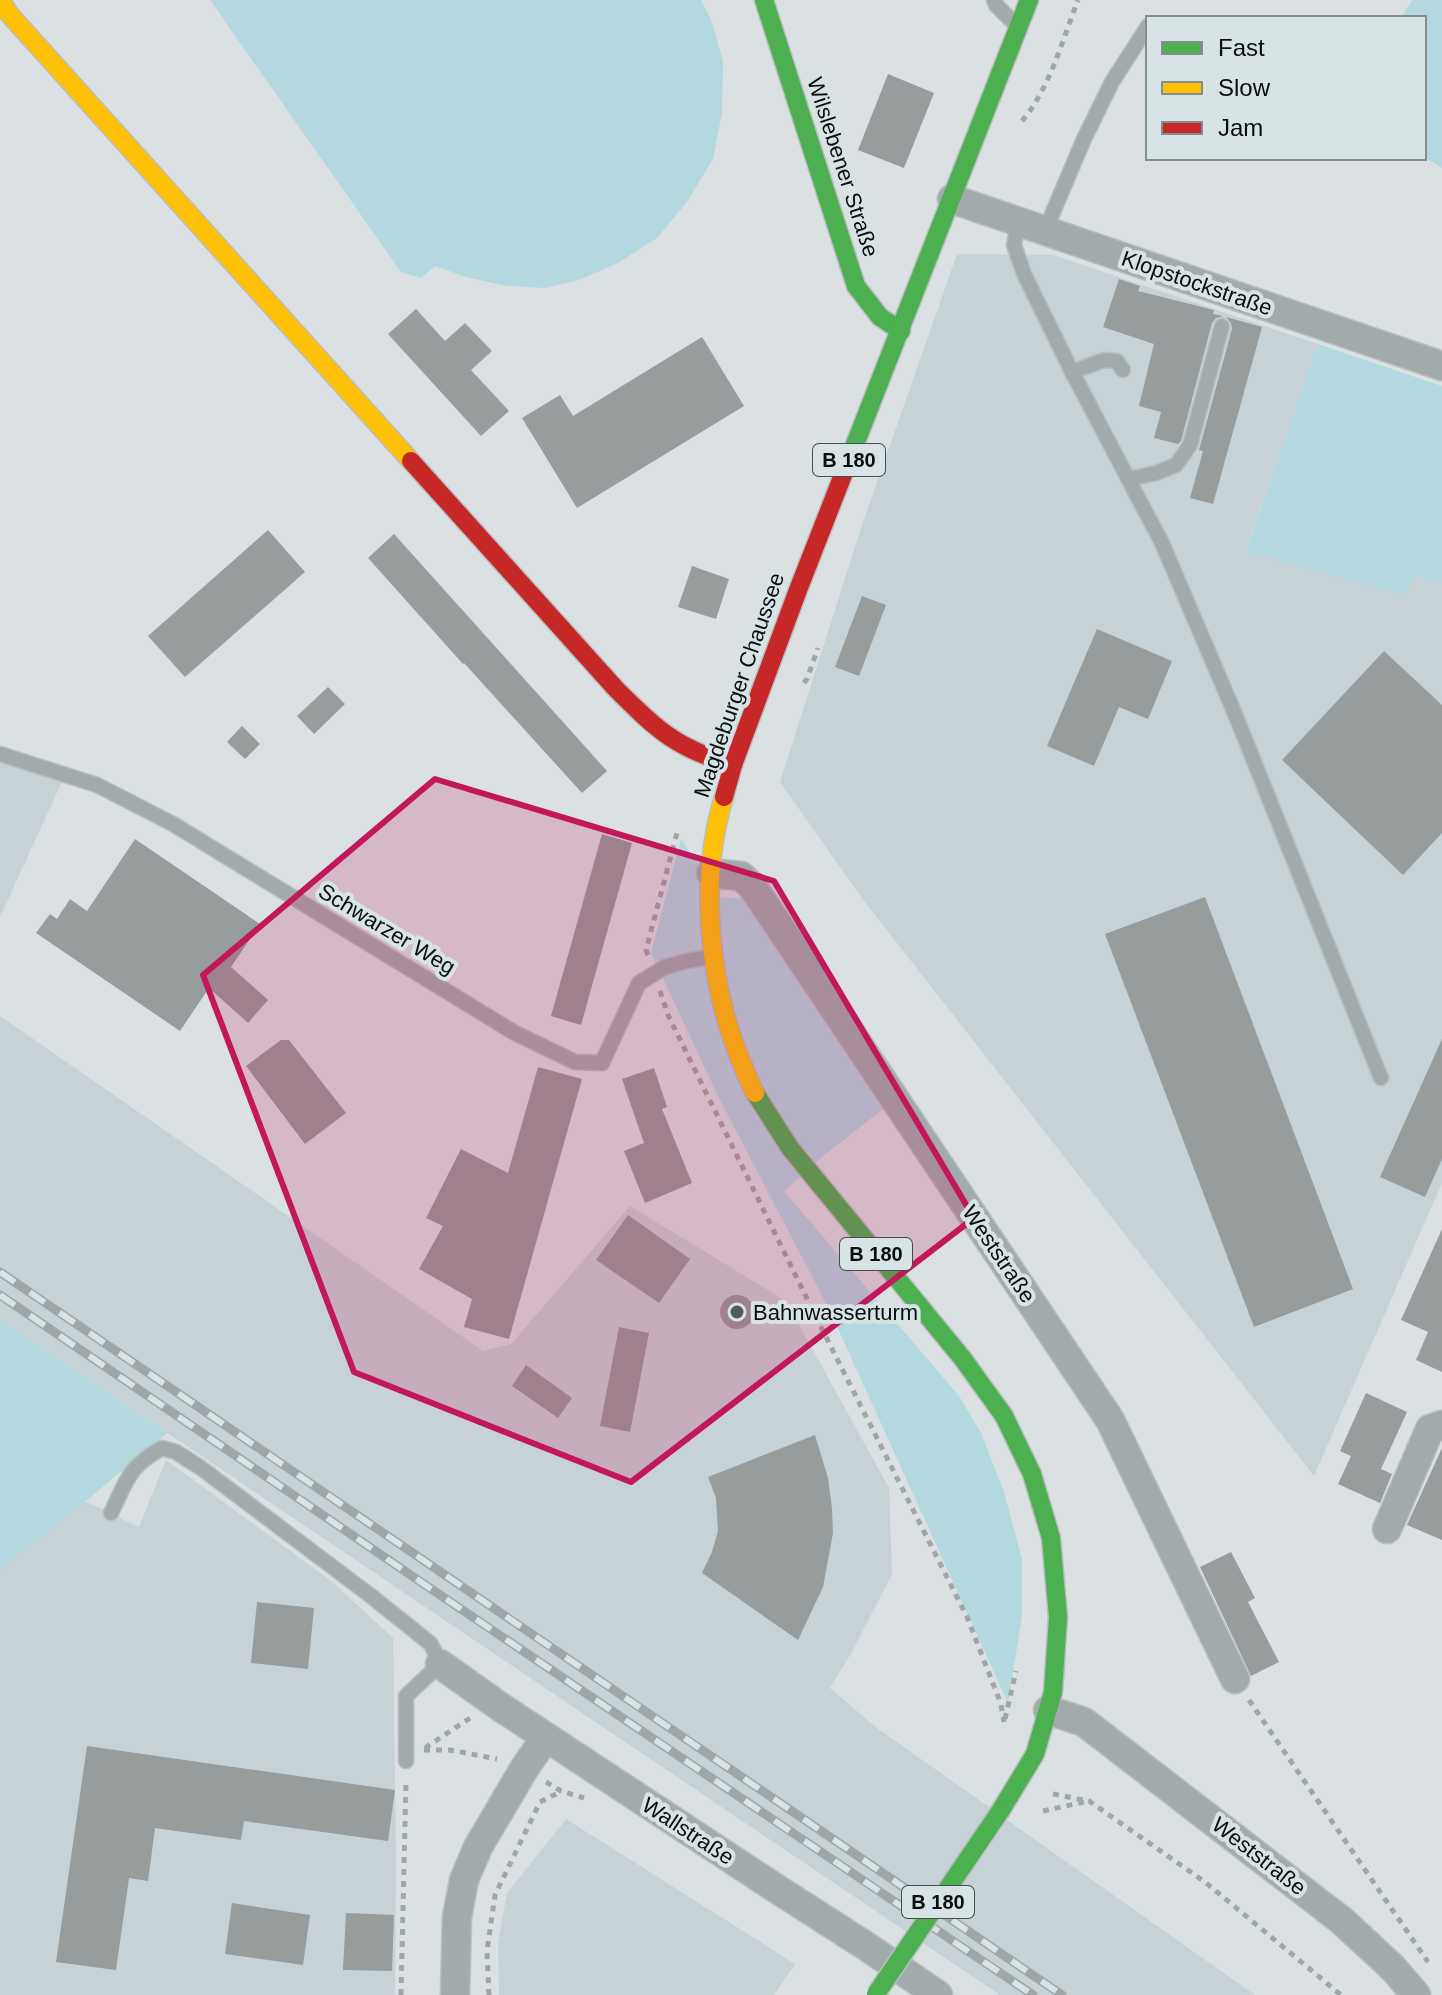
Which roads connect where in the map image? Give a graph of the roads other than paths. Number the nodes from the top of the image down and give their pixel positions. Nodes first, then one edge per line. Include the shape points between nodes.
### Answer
1 (0, 0) edge
2 (764, 0) edge
3 (994, 0) edge
4 (1029, 0) edge
5 (1018, 27) junction
6 (1146, 29) edge
7 (952, 199) junction
8 (1018, 222) junction
9 (1045, 231) junction
10 (1222, 326) dead end
11 (901, 331) junction
12 (1442, 366) edge
13 (1123, 370) dead end
14 (1072, 372) junction
15 (1129, 479) junction
16 (0, 754) edge
17 (733, 765) junction
18 (711, 873) junction
19 (714, 957) junction
20 (1381, 1078) dead end
21 (1442, 1425) edge
22 (111, 1513) dead end
23 (1387, 1529) dead end
24 (440, 1664) junction
25 (1235, 1679) road end
26 (1048, 1710) junction
27 (546, 1737) junction
28 (406, 1761) road end
29 (455, 1995) edge
30 (875, 1995) edge
31 (938, 1995) edge
32 (1416, 1995) edge

1 - 17 main road via 605,678 672,740
2 - 11 main road, Wilslebener Straße via 856,286 875,315
3 - 5 lane
4 - 5 main road, Magdeburger Chaussee / B 180
5 - 7 main road, Magdeburger Chaussee / B 180
6 - 9 lane via 1112,82
7 - 8 street, Klopstockstraße
7 - 11 main road, Magdeburger Chaussee / B 180
8 - 9 street, Klopstockstraße
8 - 14 lane via 1014,245 1024,274
9 - 12 street, Klopstockstraße
10 - 15 lane via 1190,445 1176,465
11 - 17 main road, Magdeburger Chaussee / B 180
13 - 14 lane via 1117,361 1104,360
14 - 15 lane
15 - 20 lane via 1235,714
16 - 19 lane, Schwarzer Weg via 97,785 173,824 515,1033 575,1062 602,1063 639,983 665,967
17 - 18 main road, Magdeburger Chaussee / B 180 via 718,815
18 - 19 main road, Magdeburger Chaussee / B 180
18 - 25 street, Weststraße via 741,876 752,886 1110,1420
19 - 26 main road, Magdeburger Chaussee / B 180 via 733,1041 771,1120 963,1359 1021,1449 1051,1538 1056,1582 1056,1668
21 - 23 street via 1430,1429
22 - 24 lane via 142,1459 162,1448 176,1452 431,1644
24 - 27 street, Wallstraße
24 - 28 lane via 406,1696
26 - 30 main road, Magdeburger Chaussee / B 180, bridge via 1035,1754
26 - 32 street, Weststraße via 1078,1719 1105,1738 1330,1912
27 - 29 street via 478,1847 464,1880 457,1917
27 - 31 street, Wallstraße

